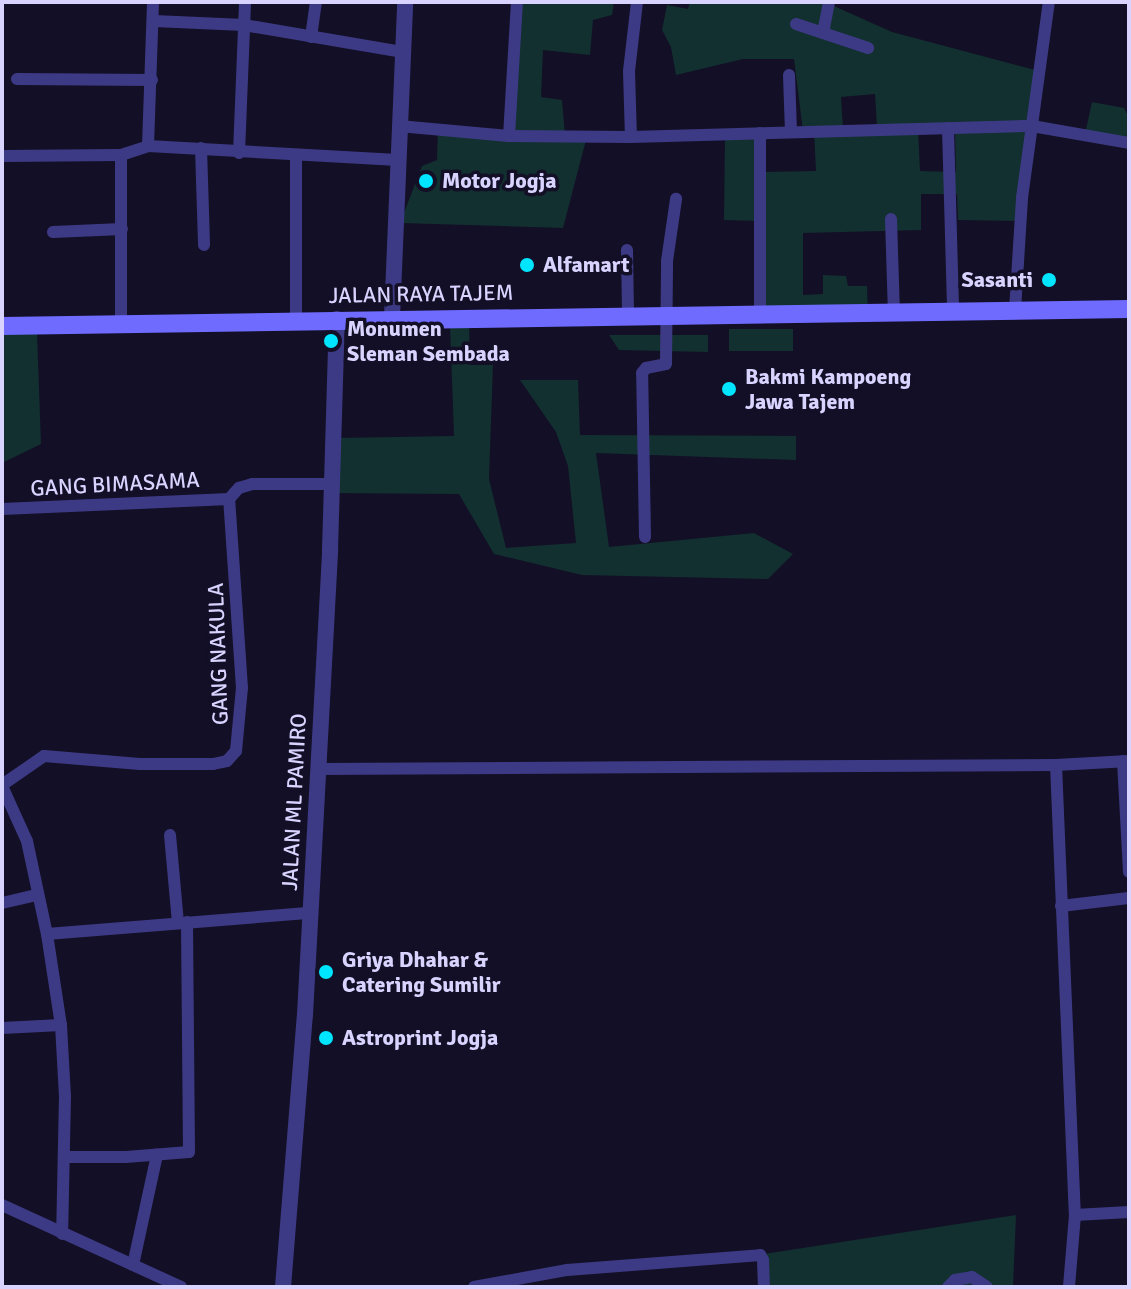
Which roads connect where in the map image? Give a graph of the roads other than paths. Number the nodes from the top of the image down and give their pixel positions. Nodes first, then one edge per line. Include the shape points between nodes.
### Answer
1 (153, 2) edge
2 (245, 2) edge
3 (316, 2) edge
4 (405, 2) edge
5 (517, 2) edge
6 (637, 2) edge
7 (829, 2) edge
8 (1049, 2) edge
9 (154, 21) junction
10 (796, 24) dead end
11 (244, 25) junction
12 (823, 33) junction
13 (311, 37) junction
14 (868, 48) dead end
15 (402, 52) junction
16 (789, 75) dead end
17 (17, 79) dead end
18 (152, 80) junction
19 (399, 126) junction
20 (1032, 126) junction
21 (948, 128) junction
22 (791, 131) junction
23 (760, 133) junction
24 (509, 136) junction
25 (631, 137) junction
26 (1129, 143) edge
27 (148, 146) junction
28 (201, 148) junction
29 (239, 153) junction
30 (121, 155) junction
31 (296, 155) junction
32 (2, 156) edge
33 (398, 160) junction
34 (676, 199) dead end
35 (891, 219) dead end
36 (122, 229) junction
37 (53, 232) dead end
38 (204, 245) dead end
39 (627, 250) dead end
40 (1129, 309) edge
41 (1015, 310) junction
42 (953, 311) junction
43 (894, 312) junction
44 (760, 313) junction
45 (628, 315) junction
46 (665, 315) junction
47 (392, 318) junction
48 (337, 319) junction
49 (296, 320) junction
50 (121, 324) junction
51 (2, 326) edge
52 (332, 484) junction
53 (229, 499) junction
54 (2, 509) edge
55 (645, 537) dead end
56 (1126, 761) edge
57 (1056, 765) junction
58 (318, 769) junction
59 (2, 785) edge
60 (170, 835) dead end
61 (1129, 872) edge
62 (38, 895) junction
63 (1129, 898) edge
64 (2, 903) edge
65 (1061, 906) junction
66 (310, 913) junction
67 (182, 923) junction
68 (47, 934) junction
69 (61, 1025) junction
70 (2, 1028) edge
71 (157, 1155) junction
72 (64, 1157) junction
73 (2, 1205) edge
74 (1129, 1212) edge
75 (1075, 1215) junction
76 (62, 1234) junction
77 (133, 1265) junction
78 (172, 1285) edge
79 (283, 1287) edge
80 (474, 1287) edge
81 (764, 1287) edge
82 (948, 1287) edge
83 (987, 1287) edge
84 (1069, 1287) edge

1 - 9 street
2 - 11 street
3 - 13 street
4 - 15 street
5 - 24 street
6 - 25 street via 629,71
7 - 12 street
8 - 20 street
9 - 11 street
9 - 18 street
10 - 12 street
11 - 13 street
11 - 29 street
12 - 14 street
13 - 15 street
15 - 19 street
16 - 22 street
17 - 18 street
18 - 27 street
19 - 24 street
19 - 33 street
20 - 21 street
20 - 26 street
20 - 41 street
21 - 22 street
21 - 42 street
22 - 23 street
23 - 25 street
23 - 44 street
24 - 25 street
27 - 28 street
27 - 30 street
28 - 29 street
28 - 38 street
29 - 31 street
30 - 32 street
30 - 36 street
31 - 33 street
31 - 49 street
33 - 47 street
34 - 46 street
35 - 43 street
36 - 37 street
36 - 50 street
39 - 45 street
40 - 41 main road, JALAN RAYA TAJEM
41 - 42 main road, JALAN RAYA TAJEM
42 - 43 main road, JALAN RAYA TAJEM
43 - 44 main road, JALAN RAYA TAJEM
44 - 46 main road, JALAN RAYA TAJEM
45 - 46 main road, JALAN RAYA TAJEM
45 - 47 main road, JALAN RAYA TAJEM
46 - 55 street via 665,366 642,373
47 - 48 main road, JALAN RAYA TAJEM
48 - 49 main road, JALAN RAYA TAJEM
48 - 52 street, JALAN ML PAMIRO
49 - 50 main road, JALAN RAYA TAJEM
50 - 51 main road, JALAN RAYA TAJEM
52 - 53 street via 252,484
52 - 58 street, JALAN ML PAMIRO
53 - 54 street, GANG BIMASAMA
53 - 59 street, GANG NAKULA via 242,662 236,751 227,761 198,765 44,756
56 - 57 street
56 - 61 street
57 - 58 street
57 - 65 street
58 - 66 street, JALAN ML PAMIRO
59 - 62 street via 27,841
60 - 67 street
62 - 64 street
62 - 68 street
63 - 65 street
65 - 75 street
66 - 67 street
66 - 79 street, JALAN ML PAMIRO
67 - 68 street
67 - 71 street via 191,1148 186,1154
68 - 69 street
69 - 70 street
69 - 72 street
71 - 72 street
71 - 77 street
72 - 76 street
73 - 76 street
74 - 75 street
75 - 84 street
76 - 77 street
77 - 78 street
80 - 81 street via 567,1270 760,1255
82 - 83 street via 972,1277

